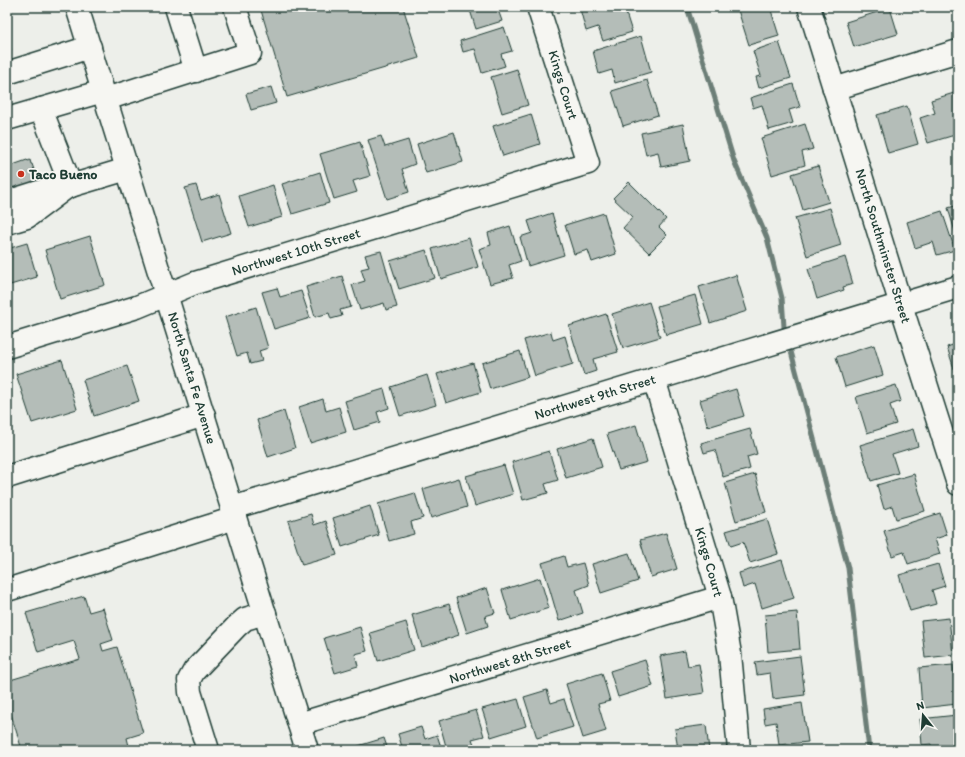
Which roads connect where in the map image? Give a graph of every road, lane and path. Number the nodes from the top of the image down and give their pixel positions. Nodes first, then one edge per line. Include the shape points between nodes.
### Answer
1 (77, 7) edge
2 (176, 7) edge
3 (235, 7) edge
4 (538, 7) edge
5 (809, 7) edge
6 (90, 47) junction
7 (958, 51) edge
8 (196, 71) junction
9 (7, 73) edge
10 (834, 89) junction
11 (104, 95) junction
12 (41, 109) junction
13 (7, 119) edge
14 (588, 163) joint
15 (127, 169) junction
16 (70, 184) junction
17 (7, 202) edge
18 (7, 223) edge
19 (958, 287) edge
20 (166, 294) junction
21 (901, 305) junction
22 (7, 347) edge
23 (654, 379) junction
24 (204, 415) junction
25 (7, 476) edge
26 (958, 484) edge
27 (234, 513) junction
28 (7, 590) edge
29 (720, 597) junction
30 (265, 613) junction
31 (299, 724) junction
32 (208, 750) edge
33 (307, 750) edge
34 (739, 750) edge

1 - 6 street, North Santa Fe Avenue
2 - 8 street
3 - 8 street via 250,53
4 - 14 street, Kings Court
5 - 10 street, North Southminster Street
6 - 9 street
6 - 11 street, North Santa Fe Avenue
7 - 10 street
8 - 11 street
10 - 21 street, North Southminster Street
11 - 12 street
11 - 15 street, North Santa Fe Avenue
12 - 13 street
12 - 16 street
14 - 20 street, Northwest 10th Street
15 - 16 street
15 - 20 street, North Santa Fe Avenue
16 - 17 street
16 - 18 street via 27,217
19 - 21 street, Northwest 9th Street
20 - 22 street, Northwest 10th Street via 137,306
20 - 24 street, North Santa Fe Avenue
21 - 23 street, Northwest 9th Street
21 - 26 street, North Southminster Street
23 - 27 street, Northwest 9th Street
23 - 29 street, Kings Court
24 - 25 street
24 - 27 street, North Santa Fe Avenue
27 - 28 street, Northwest 9th Street
27 - 30 street, North Santa Fe Avenue
29 - 31 street, Northwest 8th Street
29 - 34 street, Kings Court via 730,654
30 - 31 street, North Santa Fe Avenue
30 - 32 street via 245,620 237,626 194,671 189,680 190,692
31 - 33 street, North Santa Fe Avenue

